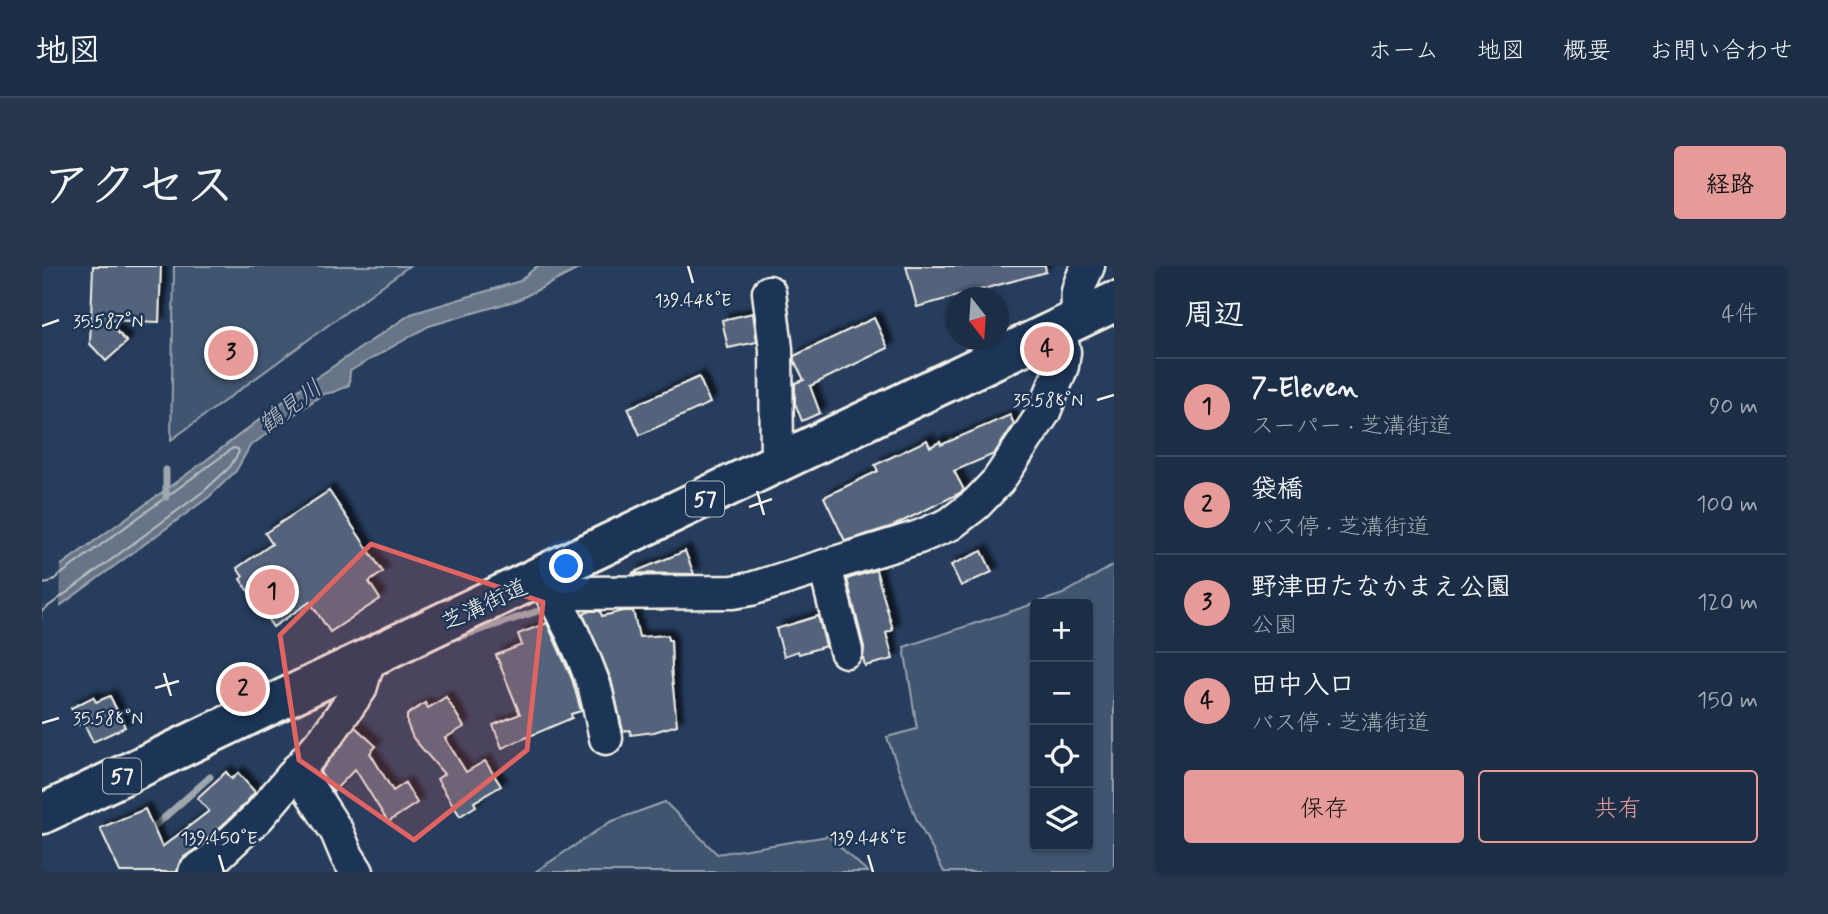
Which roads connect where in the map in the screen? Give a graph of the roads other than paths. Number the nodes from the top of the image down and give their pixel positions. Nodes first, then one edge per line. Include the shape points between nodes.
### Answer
1 (1088, 266) edge
2 (769, 292) dead end
3 (1114, 302) edge
4 (1069, 324) junction
5 (777, 464) junction
6 (825, 566) junction
7 (548, 588) junction
8 (846, 651) dead end
9 (369, 659) junction
10 (606, 738) dead end
11 (298, 770) junction
12 (42, 814) edge
13 (195, 872) edge
14 (357, 872) edge

1 - 4 street
2 - 5 street via 776,349
3 - 4 main road, 芝溝街道 / 57
4 - 5 main road, 芝溝街道 / 57
4 - 6 street via 1062,366 1044,412 998,481 976,504 950,524 919,537
5 - 7 main road, 芝溝街道 / 57
6 - 7 street via 733,592 570,593
6 - 8 street
7 - 9 main road, 芝溝街道 / 57
7 - 10 street via 594,686
9 - 11 street via 360,689
9 - 12 main road, 芝溝街道 / 57
11 - 13 street via 258,817
11 - 14 street

